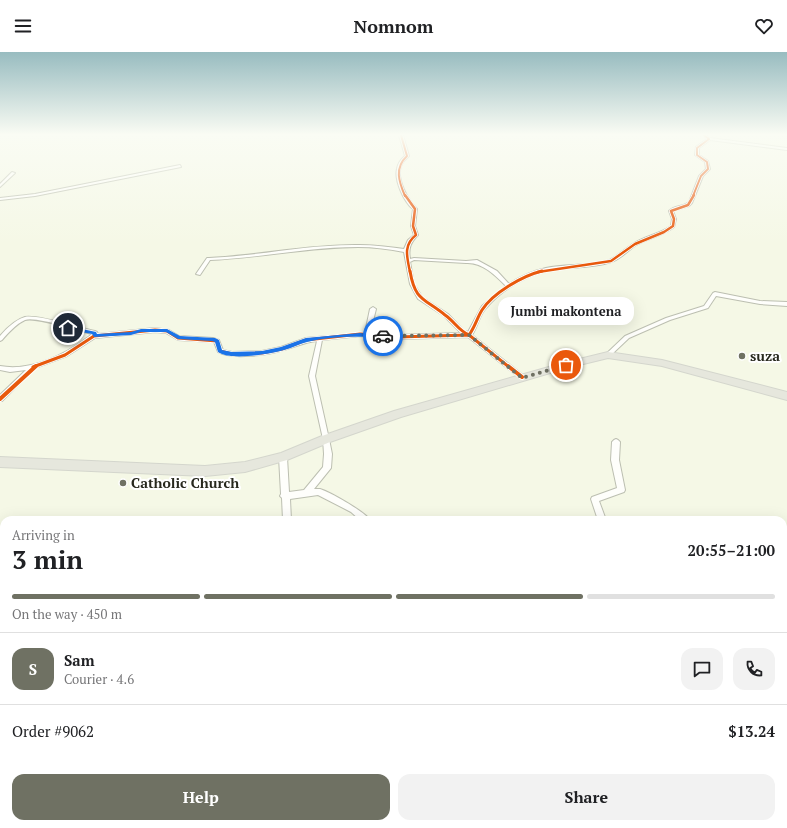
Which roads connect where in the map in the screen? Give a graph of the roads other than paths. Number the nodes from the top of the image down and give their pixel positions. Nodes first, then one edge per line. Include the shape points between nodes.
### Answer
1 (154, 171) edge
2 (398, 171) edge
3 (706, 171) edge
4 (13, 173) dead end
5 (0, 186) edge
6 (0, 199) edge
7 (406, 252) junction
8 (407, 261) junction
9 (198, 274) dead end
10 (509, 286) junction
11 (787, 304) edge
12 (373, 309) dead end
13 (367, 334) junction
14 (469, 335) junction
15 (94, 336) junction
16 (320, 338) junction
17 (0, 339) edge
18 (608, 355) junction
19 (33, 367) junction
20 (0, 368) edge
21 (522, 378) junction
22 (787, 396) edge
23 (0, 399) edge
24 (326, 439) junction
25 (616, 442) dead end
26 (283, 457) junction
27 (0, 462) edge
28 (308, 492) junction
29 (284, 496) junction
30 (286, 516) edge
31 (361, 516) edge
32 (601, 516) edge

1 - 6 street via 35,195
2 - 7 street via 402,189 411,207 415,209 413,226 416,235 410,240
3 - 10 street via 701,176 692,202 671,211 673,226 666,232 635,244 618,258 608,262 546,269 528,275
4 - 5 street
7 - 8 street
7 - 9 street via 387,247 360,245 238,259 208,259
8 - 10 street via 476,261 495,272
8 - 14 street via 412,284 420,298
10 - 14 street via 485,305 474,330
11 - 18 street via 760,304 715,294 706,307 668,319 627,338
12 - 13 street
13 - 14 street via 397,337
13 - 16 street
14 - 21 street
15 - 16 street via 141,330 167,331 178,338 213,340 224,354 282,349
15 - 17 street via 95,333 30,317 23,319
15 - 19 street via 65,355
16 - 24 street via 312,376
18 - 21 main road
18 - 22 main road via 662,363
19 - 20 street via 10,370
19 - 23 street
21 - 24 main road via 398,414
24 - 26 main road
24 - 28 street via 327,468
25 - 32 street via 615,460 621,490 595,499
26 - 27 main road via 245,468 205,471
26 - 29 street
28 - 29 street
28 - 31 street via 319,492
29 - 30 street

